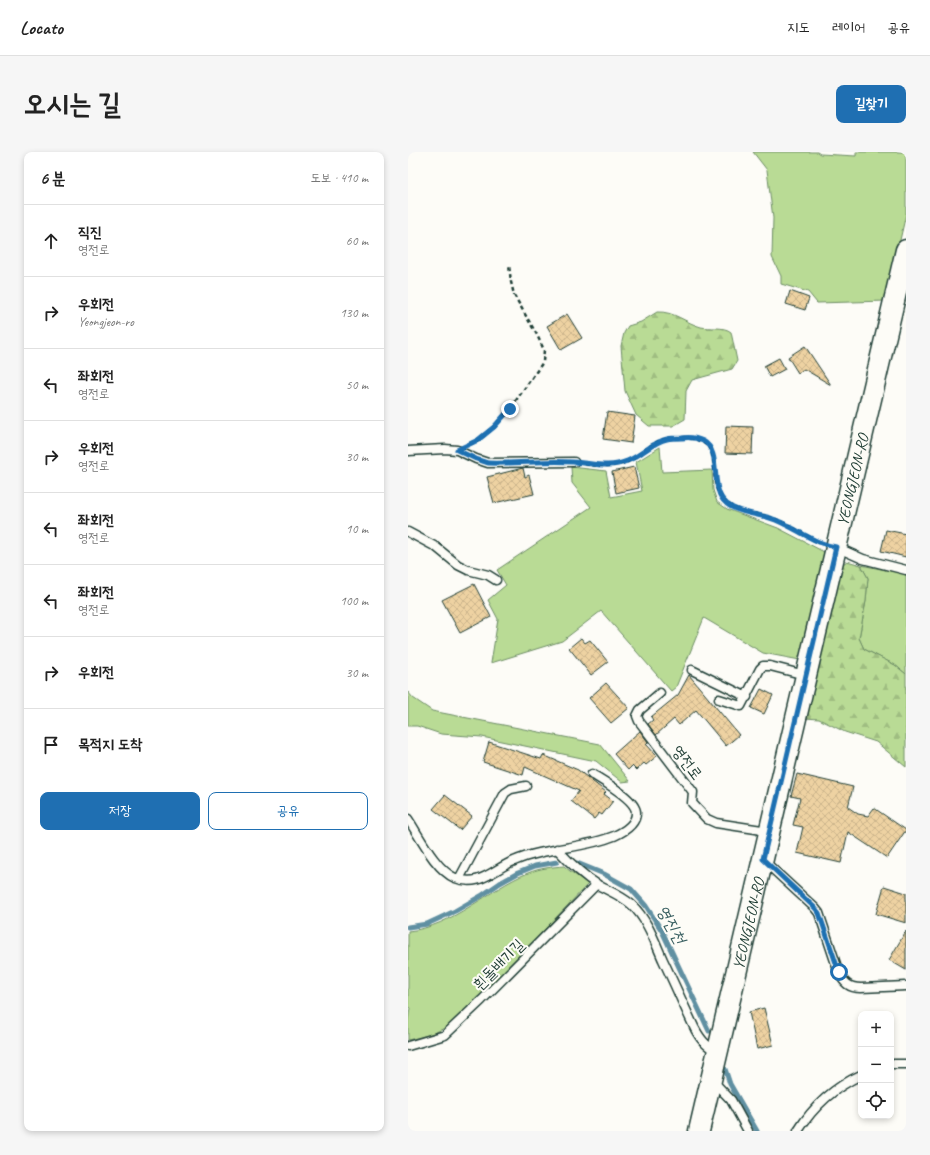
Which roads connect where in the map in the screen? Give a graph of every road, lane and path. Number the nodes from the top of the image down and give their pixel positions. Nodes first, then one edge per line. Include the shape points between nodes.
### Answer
1 (906, 250) edge
2 (509, 265) dead end
3 (457, 450) junction
4 (408, 451) edge
5 (574, 462) joint
6 (408, 532) edge
7 (836, 547) junction
8 (906, 570) edge
9 (496, 580) dead end
10 (692, 670) dead end
11 (806, 676) junction
12 (660, 693) dead end
13 (747, 696) junction
14 (719, 699) dead end
15 (592, 774) dead end
16 (526, 786) dead end
17 (408, 819) edge
18 (770, 831) junction
19 (556, 849) junction
20 (763, 859) junction
21 (459, 879) junction
22 (597, 884) junction
23 (906, 986) edge
24 (408, 1046) edge
25 (718, 1052) junction
26 (894, 1064) edge
27 (906, 1064) edge
28 (858, 1076) edge
29 (712, 1079) junction
30 (699, 1131) edge
31 (748, 1131) edge
32 (798, 1131) edge

1 - 7 street, YEONGJEON-RO
2 - 3 path via 514,295 544,350 543,362 494,427 478,440
3 - 4 lane
3 - 5 lane via 488,463
5 - 7 path via 613,466 628,461 665,439 689,437 702,441 710,447 716,486 721,498 728,504 739,510 788,525 820,542
6 - 9 lane via 436,548 458,565
7 - 8 lane via 863,559
7 - 11 street, YEONGJEON-RO
10 - 13 lane
11 - 13 lane via 763,666
11 - 18 street, YEONGJEON-RO
12 - 18 lane, 영전로 via 640,710 637,716 693,792 692,803 707,819 716,823
13 - 14 lane via 741,706
15 - 19 lane via 630,800 636,814 633,822 626,830 614,836
16 - 21 lane via 505,793
17 - 21 lane via 440,867
18 - 20 street, YEONGJEON-RO
19 - 21 lane via 514,860 482,879
19 - 22 lane
20 - 23 lane via 819,913 839,972 847,985 854,988
20 - 25 street, YEONGJEON-RO
22 - 24 lane, 흰돌배기길 via 450,1031 445,1035
22 - 25 lane via 623,898 641,916 700,1039
25 - 29 street, YEONGJEON-RO
26 - 27 lane
28 - 32 lane via 829,1095
29 - 30 street, YEONGJEON-RO
29 - 31 lane via 731,1100

